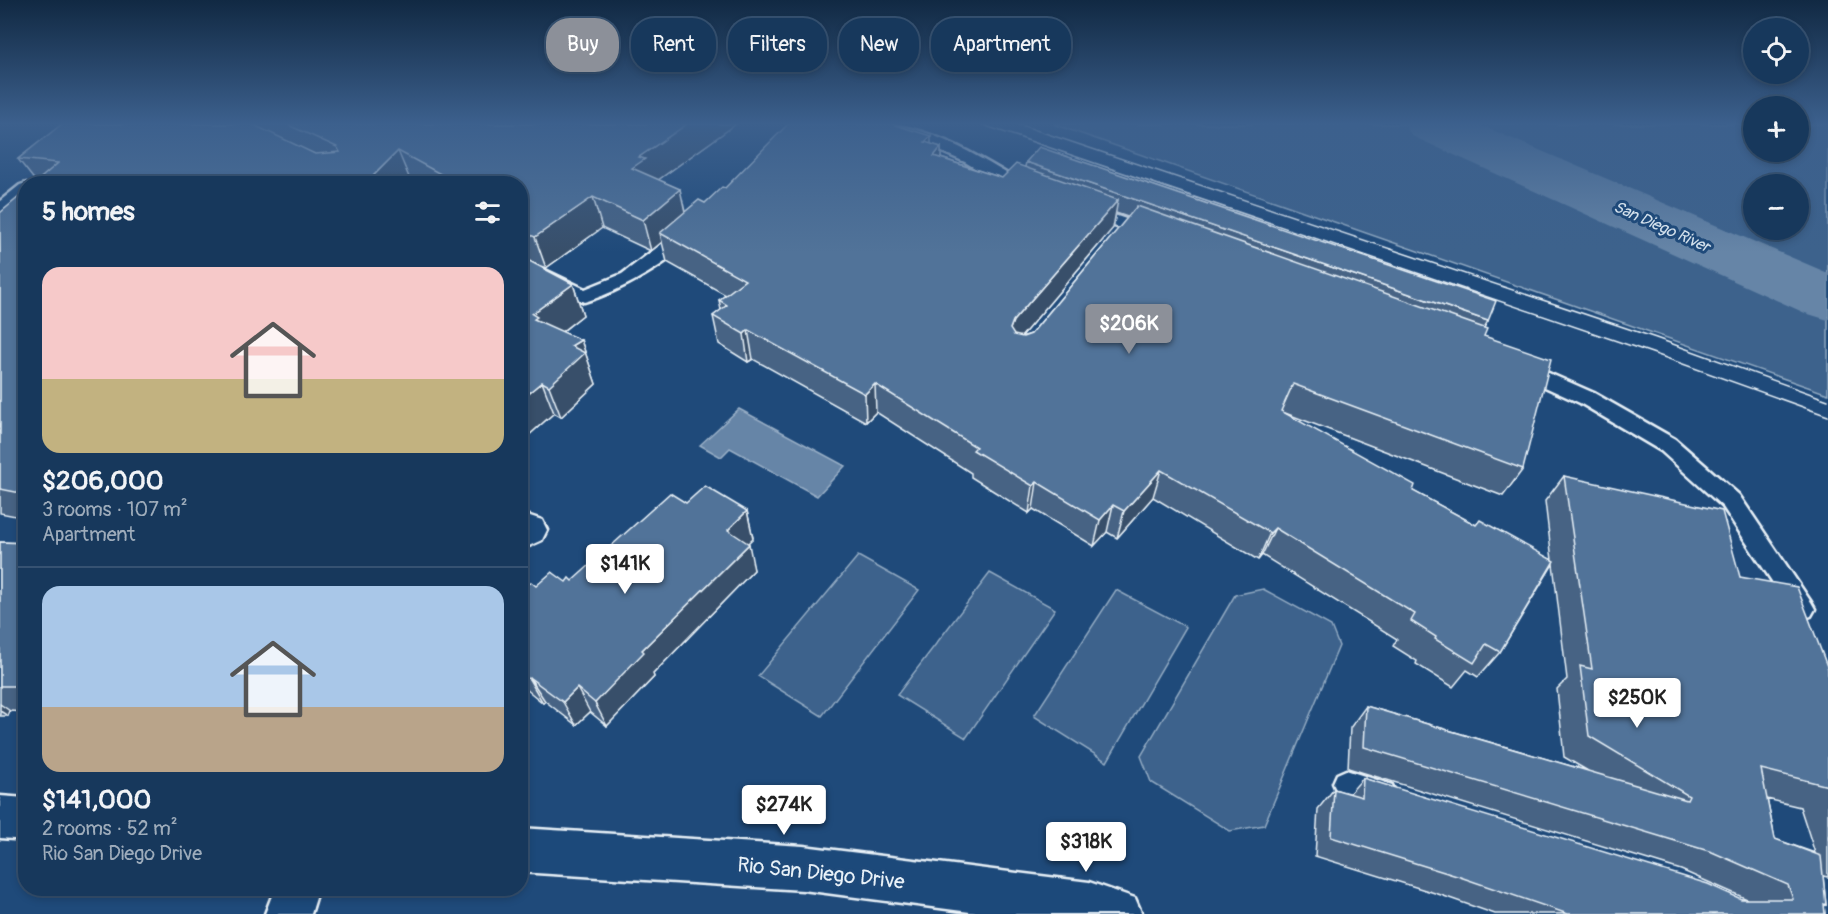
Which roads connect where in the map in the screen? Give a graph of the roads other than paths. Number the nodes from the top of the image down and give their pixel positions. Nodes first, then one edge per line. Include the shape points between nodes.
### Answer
1 (983, 167) edge
2 (18, 195) edge
3 (1042, 195) edge
4 (1074, 206) edge
5 (0, 210) edge
6 (1128, 225) junction
7 (694, 226) edge
8 (1162, 237) edge
9 (1113, 243) edge
10 (528, 268) edge
11 (1500, 358) edge
12 (1810, 625) edge
13 (1346, 783) dead end
14 (1402, 800) edge
15 (0, 817) edge
16 (18, 818) edge
17 (528, 851) edge
18 (294, 896) edge
19 (288, 914) edge
20 (1119, 914) edge

1 - 3 lane via 1010,183
2 - 5 lane
4 - 6 lane
6 - 8 lane
6 - 9 lane
7 - 10 lane via 627,278 584,296
11 - 12 lane via 1587,398 1668,445 1731,501
13 - 14 lane
15 - 16 main road
17 - 20 main road, Rio San Diego Drive via 803,868 1089,905
18 - 19 main road

